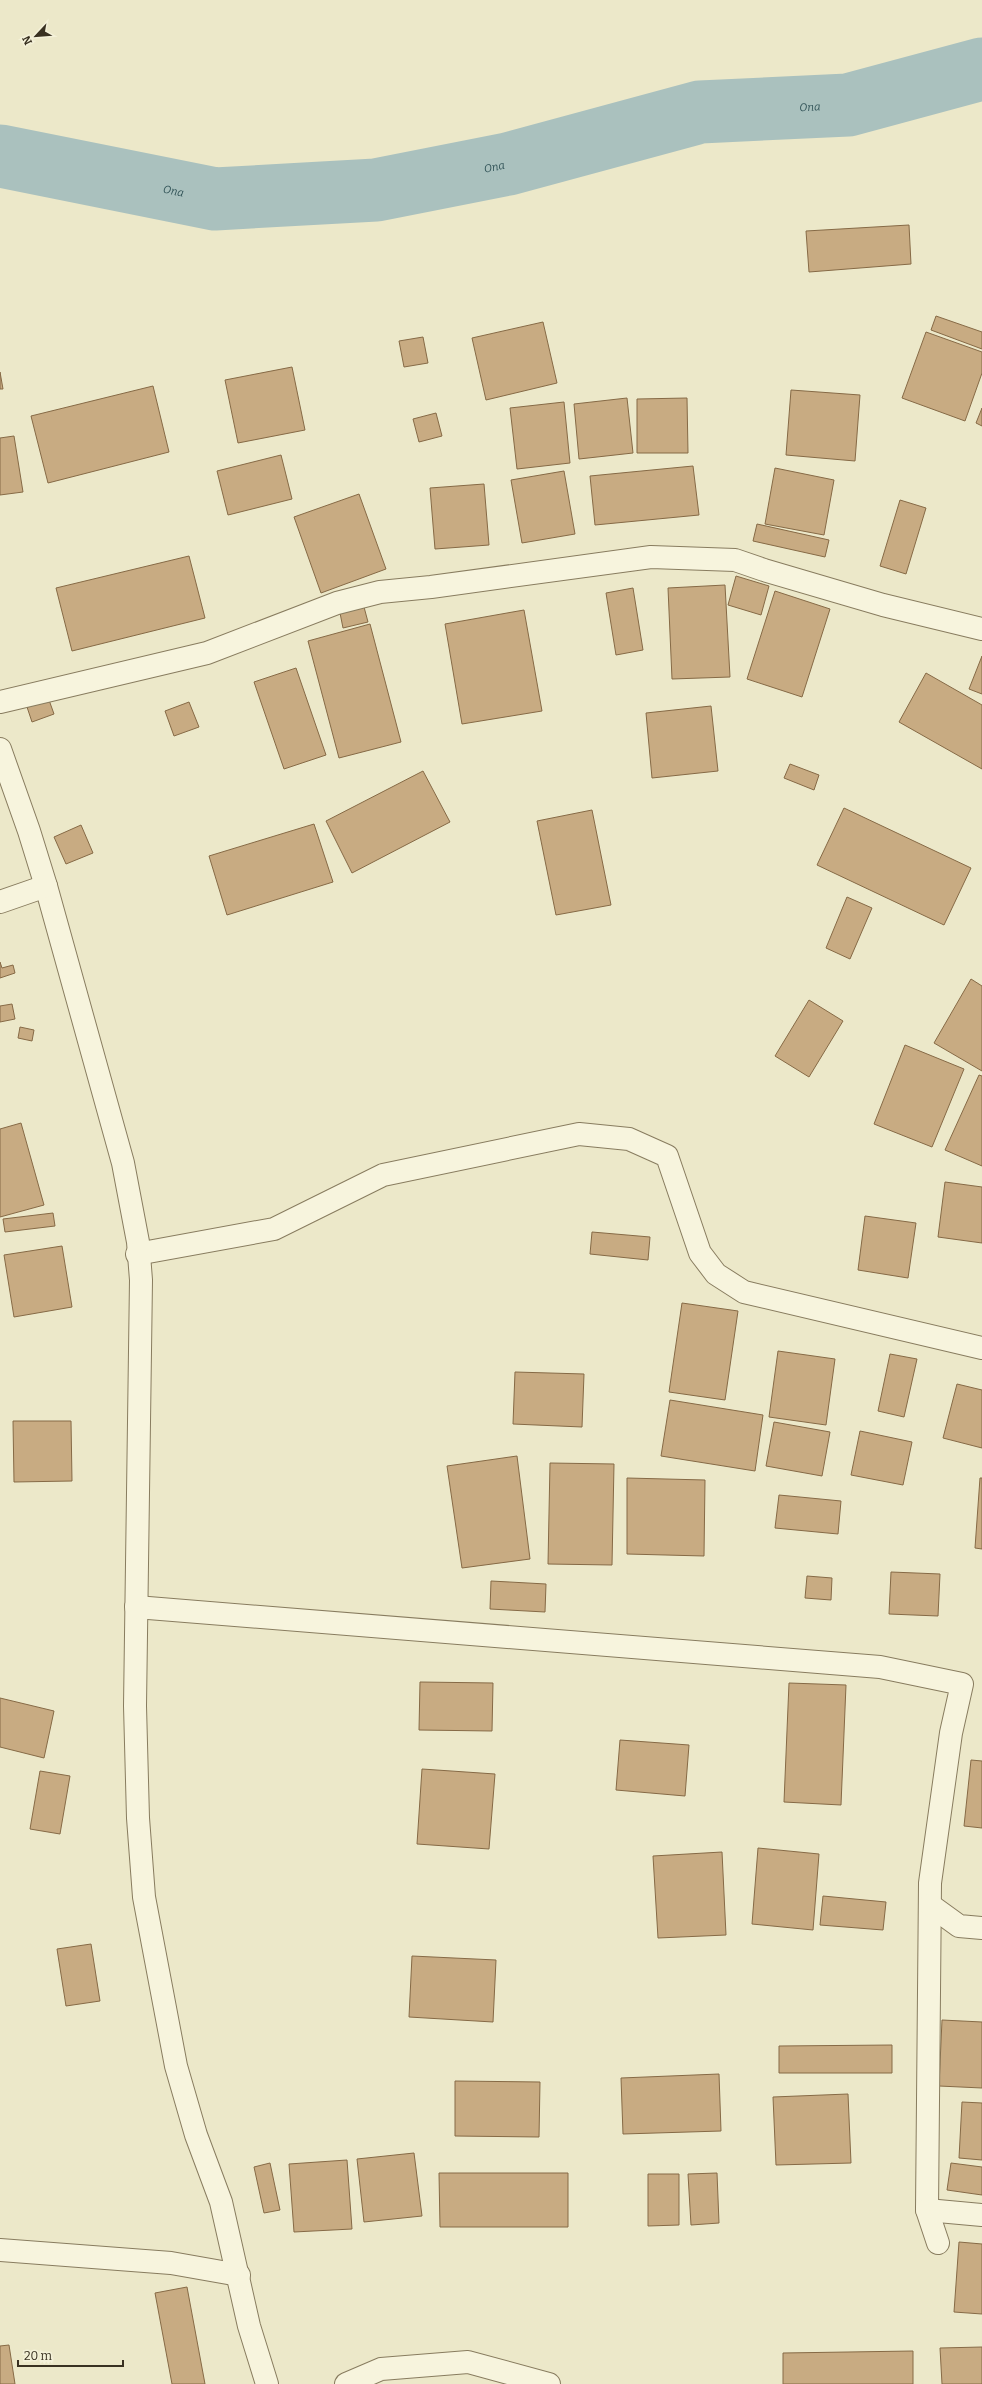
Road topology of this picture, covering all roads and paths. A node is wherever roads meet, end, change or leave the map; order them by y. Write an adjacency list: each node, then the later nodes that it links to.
1 (982, 629): 2 (street)
2 (0, 702)
3 (0, 749): 4 (street)
4 (46, 886): 5 (street); 6 (street)
5 (0, 902)
6 (137, 1254): 7 (street); 8 (street)
7 (982, 1348)
8 (136, 1607): 9 (street); 15 (street)
9 (930, 1905): 10 (street); 11 (street)
10 (982, 1928)
11 (927, 2210): 12 (street); 13 (street)
12 (982, 2215)
13 (938, 2243)
14 (0, 2250): 15 (street)
15 (239, 2275): 16 (street)
16 (267, 2384)
17 (346, 2384): 18 (street)
18 (549, 2384)

